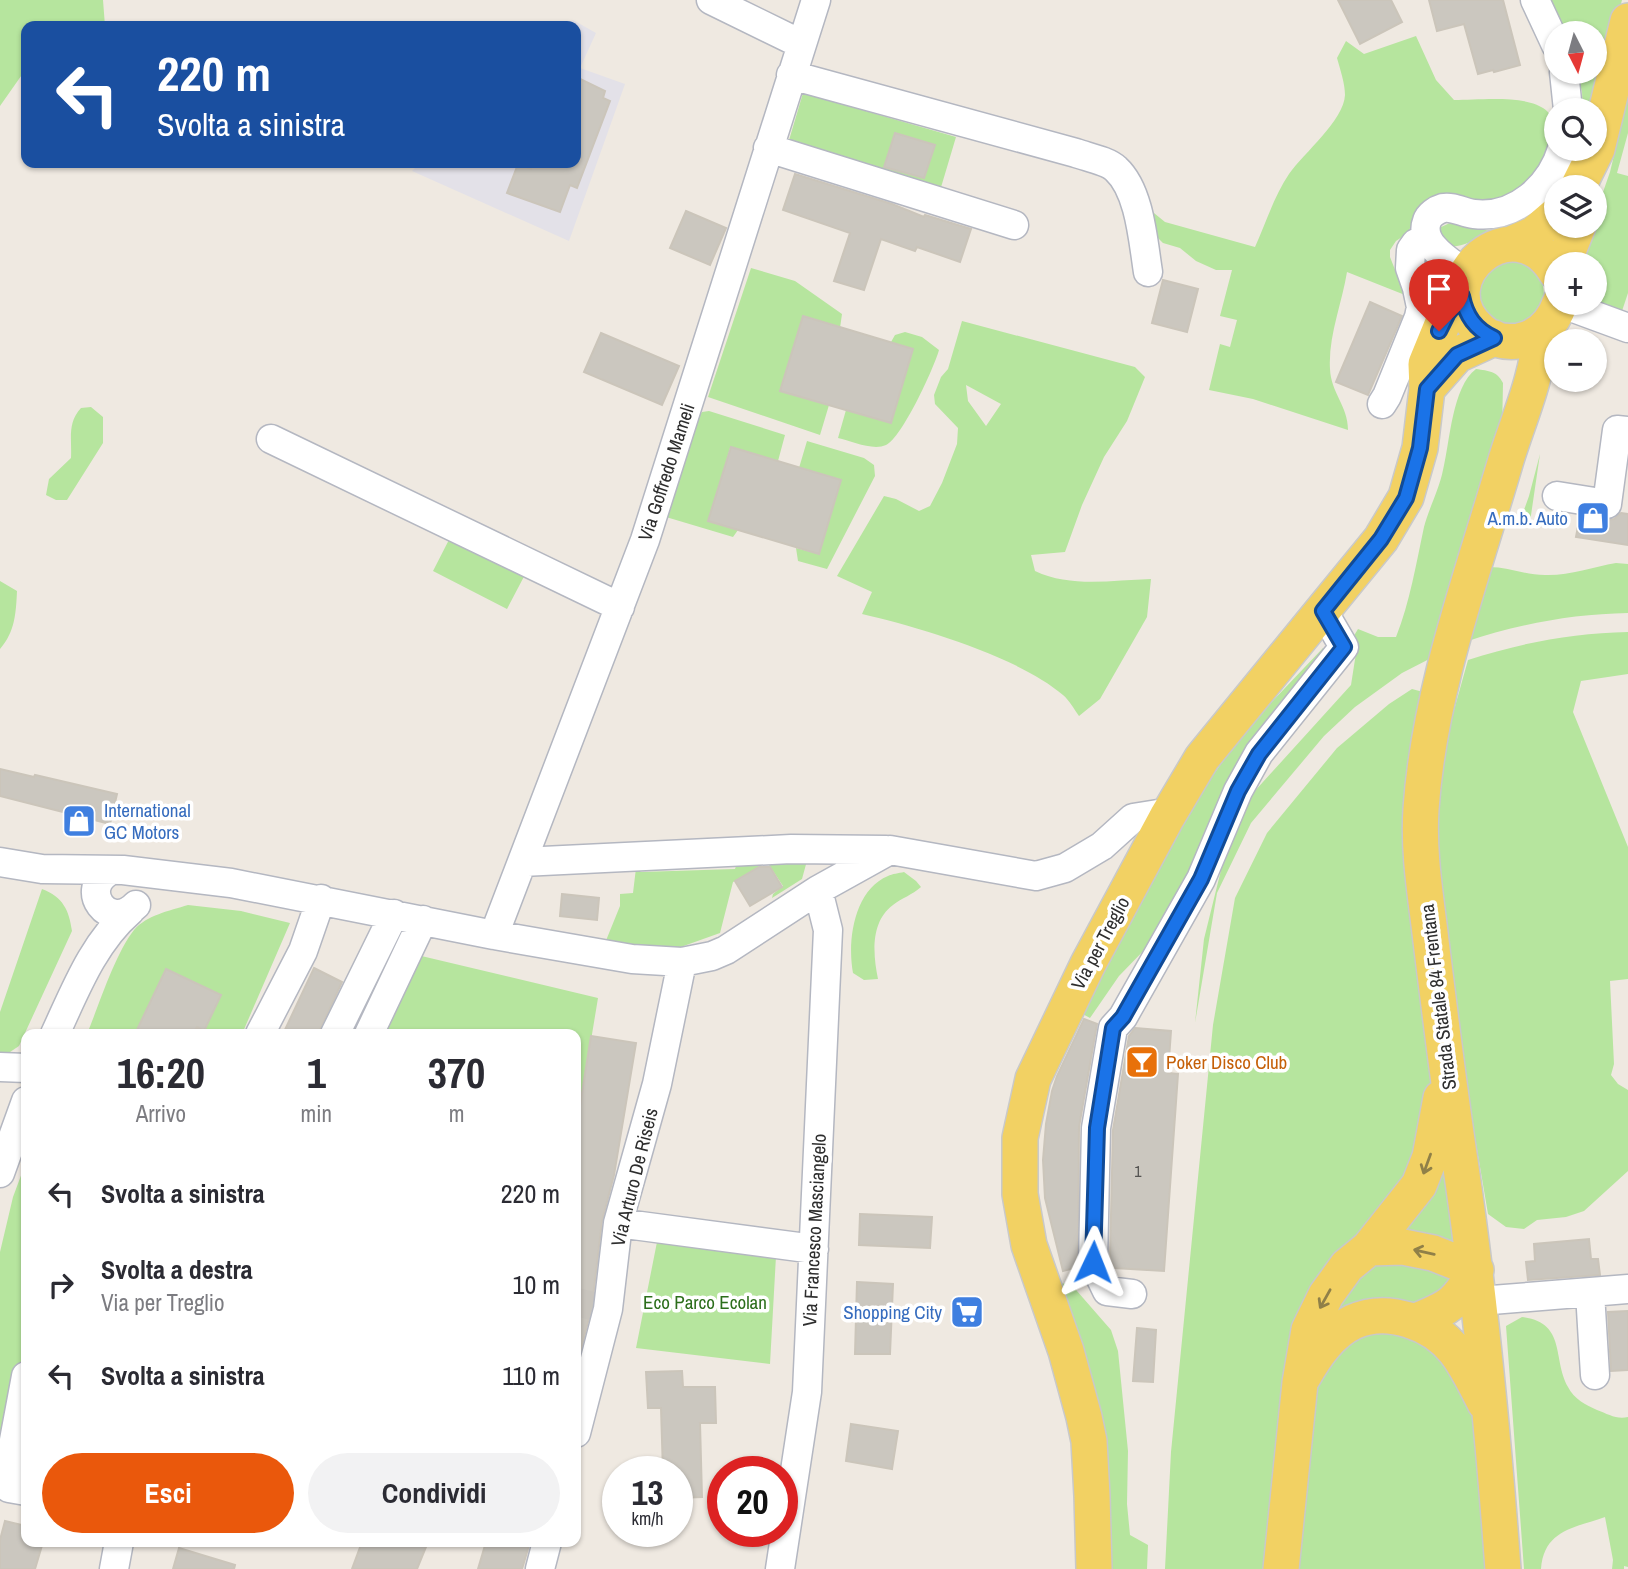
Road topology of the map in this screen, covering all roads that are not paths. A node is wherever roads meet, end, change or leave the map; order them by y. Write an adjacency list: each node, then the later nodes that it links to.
1 (711, 0): 6 (street)
2 (816, 0): 6 (street, Via Goffredo Mameli)
3 (1535, 0): 4 (street)
4 (1545, 21)
5 (1628, 21): 8 (main road)
6 (801, 44): 7 (street, Via Goffredo Mameli)
7 (791, 75): 9 (street, Via Goffredo Mameli); 16 (street)
8 (1607, 108)
9 (768, 148): 11 (street); 29 (street, Via Goffredo Mameli)
10 (1558, 161): 13 (street)
11 (1014, 225)
12 (1544, 225): 14 (main road)
13 (1428, 239): 17 (street); 24 (street)
14 (1511, 244): 15 (main road); 17 (main road, Via per Treglio)
15 (1544, 257)
16 (1148, 272)
17 (1464, 285): 22 (main road); 23 (main road, Via per Treglio)
18 (1555, 315): 21 (main road)
19 (1595, 315): 20 (street)
20 (1628, 328)
21 (1540, 332): 22 (main road); 26 (main road, Strada Statale 84 Frentana)
22 (1500, 340): 23 (main road); 26 (main road, Strada Statale 84 Frentana)
23 (1427, 389): 30 (main road, Via per Treglio)
24 (1382, 404)
25 (1628, 431): 28 (street)
26 (1514, 433): 53 (main road, Strada Statale 84 Frentana)
27 (271, 439): 29 (street)
28 (1557, 496)
29 (620, 607): 34 (street, Via Goffredo Mameli)
30 (1323, 611): 31 (main road, Via per Treglio); 62 (street)
31 (1167, 817): 32 (street); 75 (main road, Via per Treglio)
32 (890, 850): 34 (street); 38 (street)
33 (0, 862): 35 (street)
34 (522, 862): 44 (street, Via Goffredo Mameli)
35 (42, 869): 36 (street); 39 (street)
36 (119, 872): 37 (street); 39 (street); 41 (street)
37 (200, 880): 40 (street); 41 (street)
38 (818, 890): 45 (street); 58 (street, Via Francesco Masciangelo)
39 (97, 899): 41 (street); 46 (street)
40 (321, 900): 42 (street); 48 (street)
41 (133, 909): 46 (street)
42 (394, 914): 43 (street); 49 (street)
43 (424, 920): 44 (street); 50 (street)
44 (494, 935): 45 (street)
45 (682, 962): 56 (street, Via Arturo De Riseis)
46 (82, 974): 47 (street)
47 (57, 1029)
48 (263, 1029)
49 (337, 1029)
50 (371, 1029)
51 (0, 1067): 52 (street)
52 (21, 1068)
53 (1447, 1074): 57 (main road, one-way to 57); 59 (main road, Strada Statale 84 Frentana)
54 (21, 1115): 55 (street)
55 (0, 1172)
56 (618, 1223): 58 (street); 67 (street, Via Arturo De Riseis)
57 (1369, 1248): 59 (main road, one-way to 57); 65 (main road, one-way to 65)
58 (814, 1249): 74 (street, Via Francesco Masciangelo)
59 (1478, 1286): 61 (street); 63 (main road); 68 (main road, Strada Statale 84 Frentana)
60 (1628, 1289): 61 (street)
61 (1590, 1293): 64 (street)
62 (1132, 1294)
63 (1416, 1321): 65 (main road); 68 (main road)
64 (1595, 1375)
65 (1300, 1384): 76 (main road)
66 (21, 1403): 69 (street)
67 (581, 1407)
68 (1491, 1414): 77 (main road, Strada Statale 84 Frentana)
69 (21, 1490)
70 (118, 1547): 72 (street)
71 (546, 1547): 73 (street)
72 (114, 1569)
73 (540, 1569)
74 (780, 1569)
75 (1094, 1569)
76 (1281, 1569)
77 (1503, 1569)

